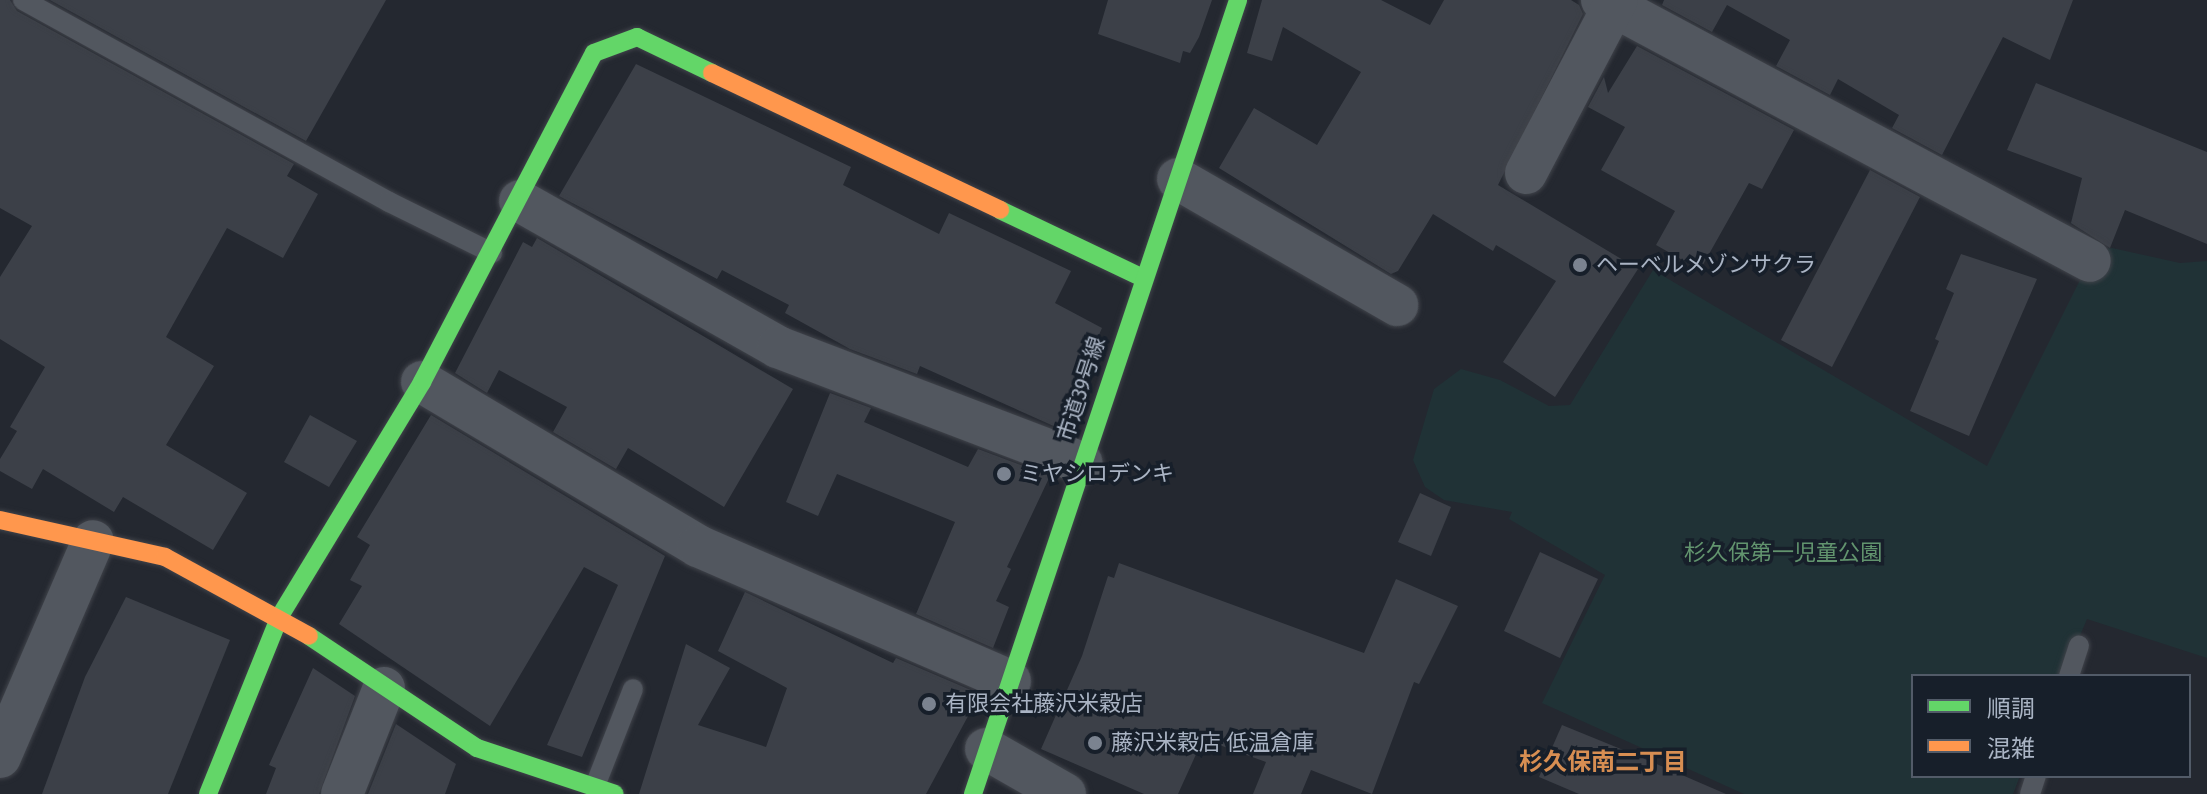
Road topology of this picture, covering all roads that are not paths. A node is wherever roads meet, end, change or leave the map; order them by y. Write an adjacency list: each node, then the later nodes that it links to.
1 (23, 0): 7 (lane)
2 (1238, 0): 5 (street, 市道39号線)
3 (1611, 2): 4 (street); 8 (street)
4 (1526, 173)
5 (1178, 179): 9 (street, 市道39号線); 10 (street)
6 (520, 201): 7 (street); 9 (street); 12 (street)
7 (492, 253): 11 (street)
8 (2090, 261)
9 (1143, 278): 12 (street, 市道39号線)
10 (1397, 305)
11 (422, 382): 15 (street); 18 (street)
12 (1082, 463): 18 (street, 市道39号線)
13 (0, 520): 14 (street)
14 (93, 541): 15 (street); 22 (street)
15 (280, 616): 19 (street); 24 (street)
16 (2079, 646): 17 (lane)
17 (2070, 674)
18 (1010, 681): 21 (street, 市道39号線)
19 (384, 688): 23 (street); 25 (street)
20 (633, 689): 23 (lane)
21 (986, 749): 26 (street, 市道39号線); 27 (street)
22 (0, 757)
23 (601, 791)
24 (208, 794)
25 (342, 794)
26 (973, 794)
27 (1065, 794)

